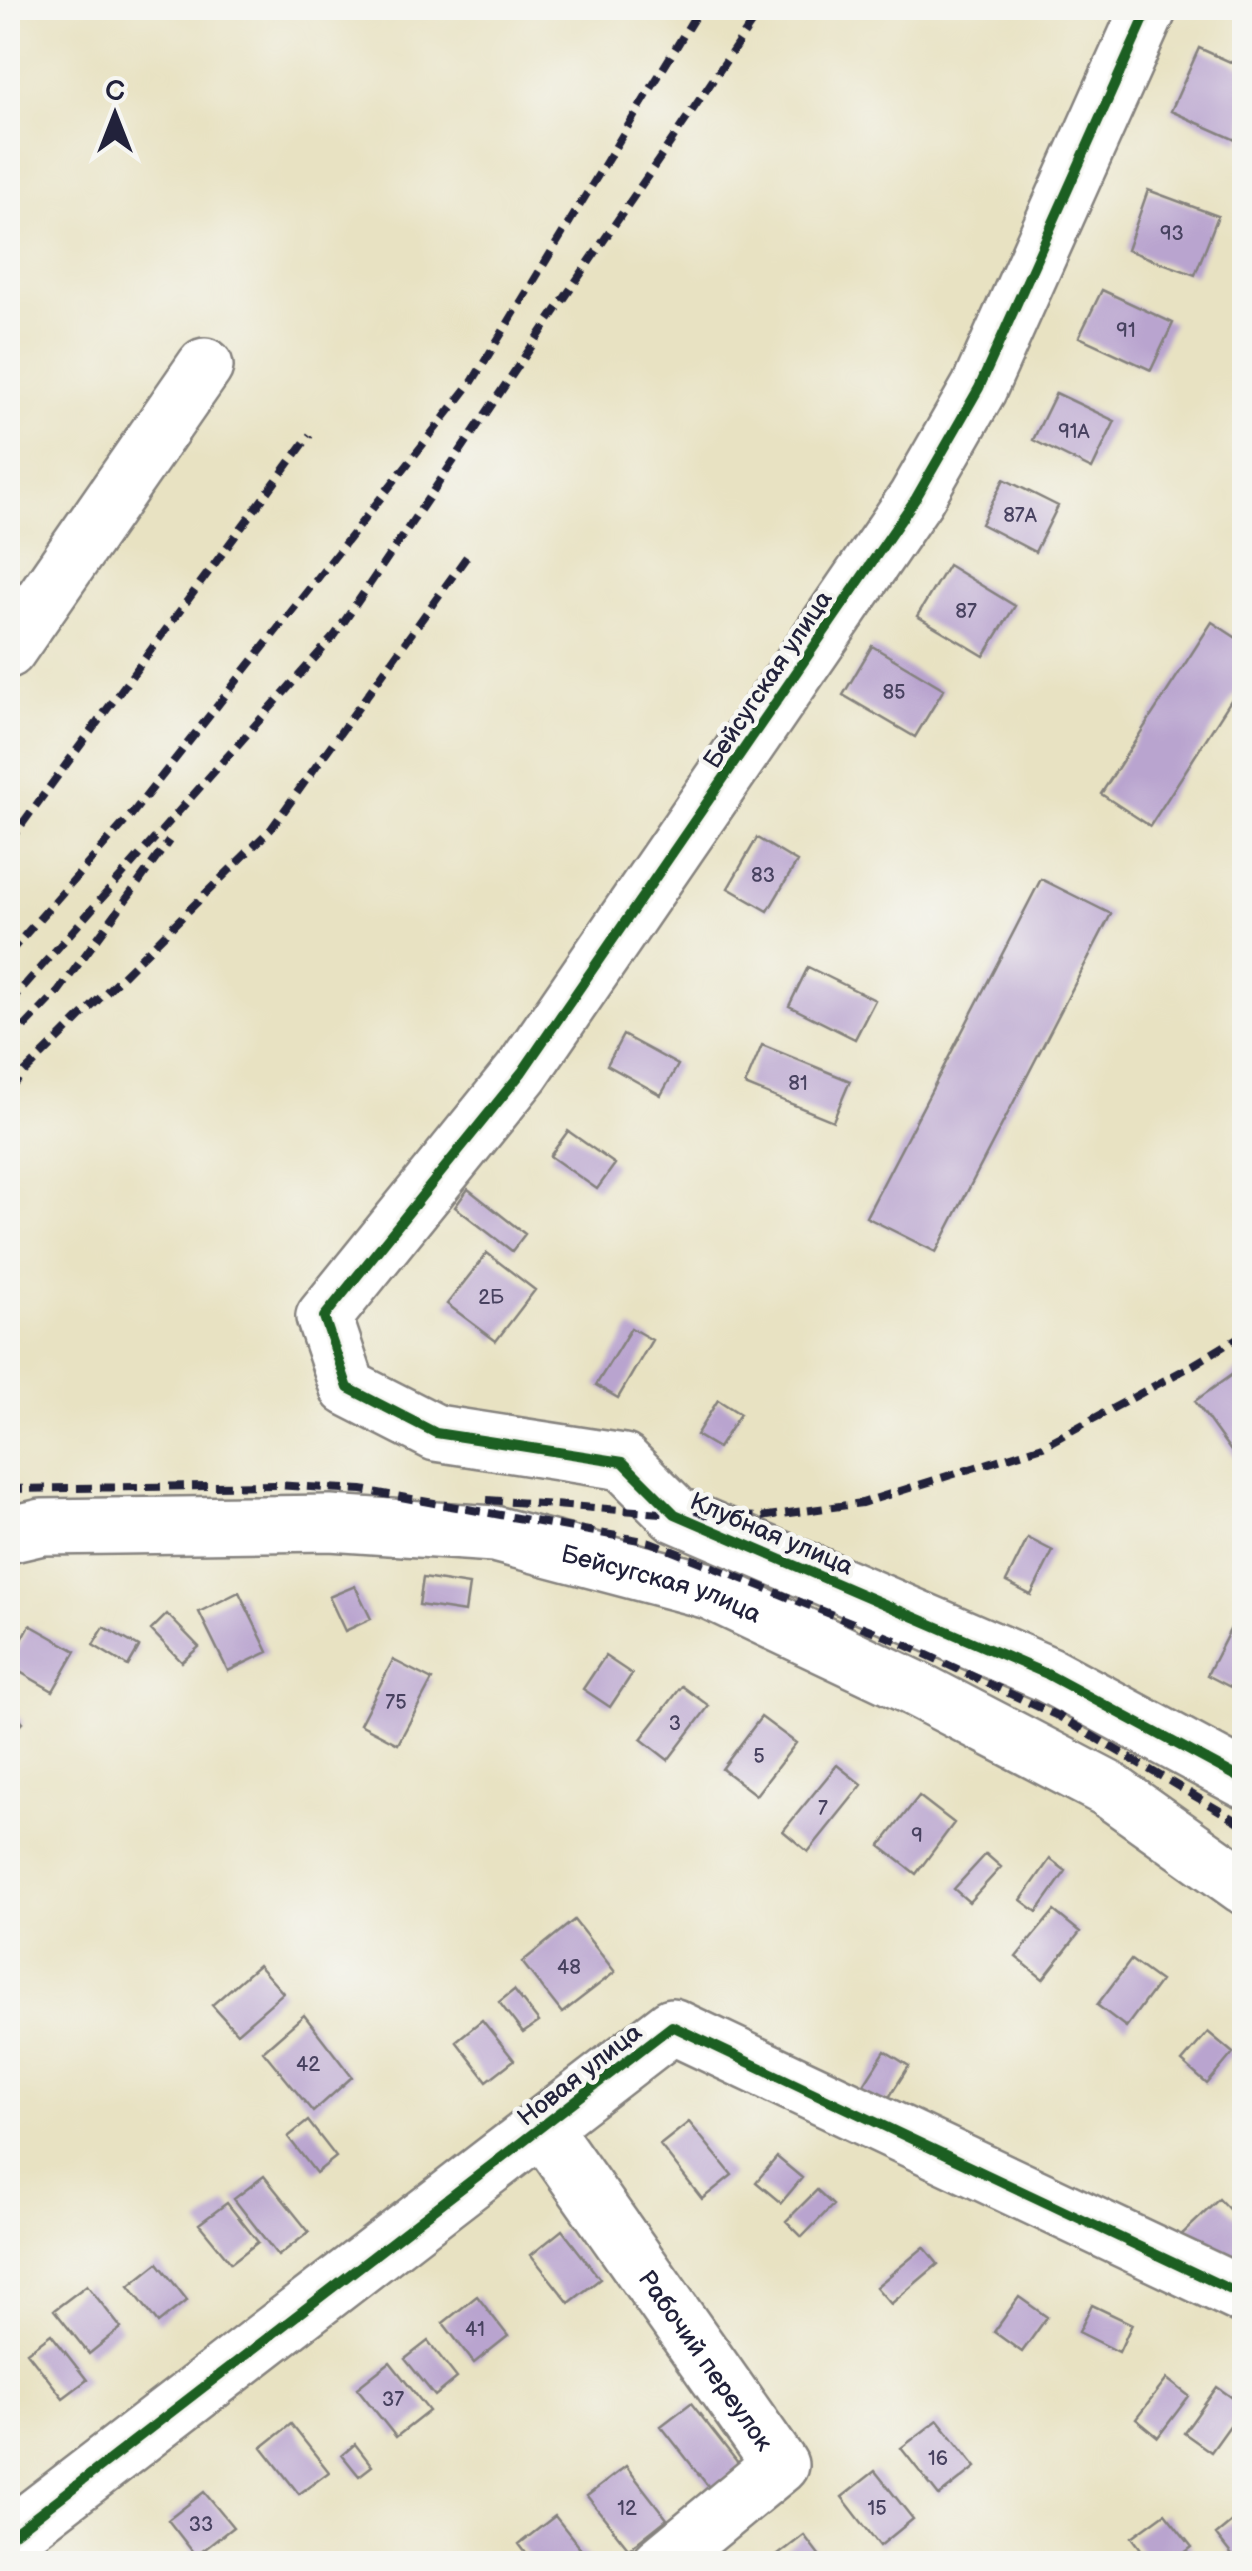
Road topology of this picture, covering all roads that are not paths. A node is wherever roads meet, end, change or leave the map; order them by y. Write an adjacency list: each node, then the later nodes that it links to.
1 (1149, 8): 4 (street, Бейсугская улица)
2 (205, 366): 3 (street)
3 (8, 650)
4 (324, 1317): 6 (street, Клубная улица)
5 (8, 1535): 7 (street, Бейсугская улица)
6 (1244, 1780)
7 (1244, 1886)
8 (542, 2127): 9 (street, Новая улица); 10 (street, Новая улица); 11 (street, Рабочий переулок)
9 (1244, 2296)
10 (8, 2538)
11 (660, 2564)

